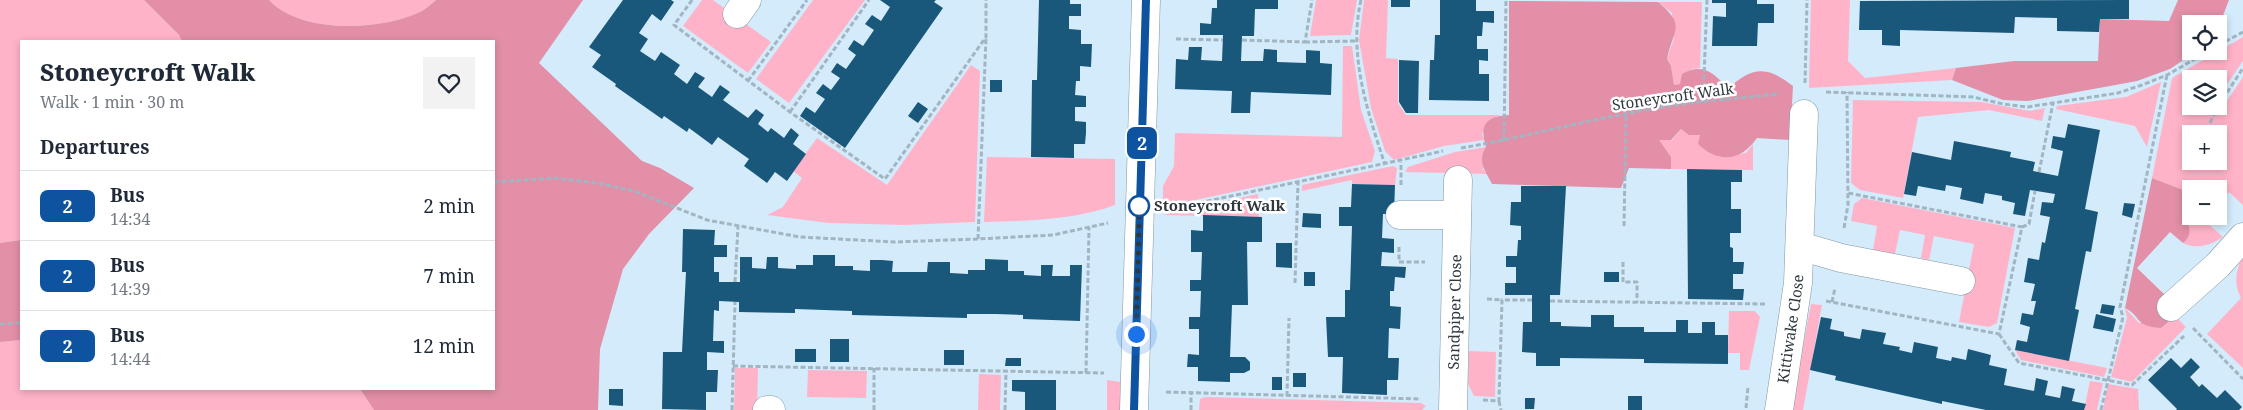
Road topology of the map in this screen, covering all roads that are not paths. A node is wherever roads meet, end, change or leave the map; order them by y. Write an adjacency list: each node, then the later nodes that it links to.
1 (1146, 0): 13 (street)
2 (1805, 103): 7 (street, Kittiwake Close)
3 (1458, 180): 5 (street, Sandpiper Close)
4 (1400, 215): 5 (street)
5 (1457, 216): 10 (street, Sandpiper Close)
6 (2243, 237): 9 (street)
7 (1800, 246): 8 (street); 14 (street, Kittiwake Close)
8 (1961, 281)
9 (2171, 307)
10 (1453, 405)
11 (767, 410): 12 (street)
12 (771, 410)
13 (1134, 410)
14 (1779, 410)

